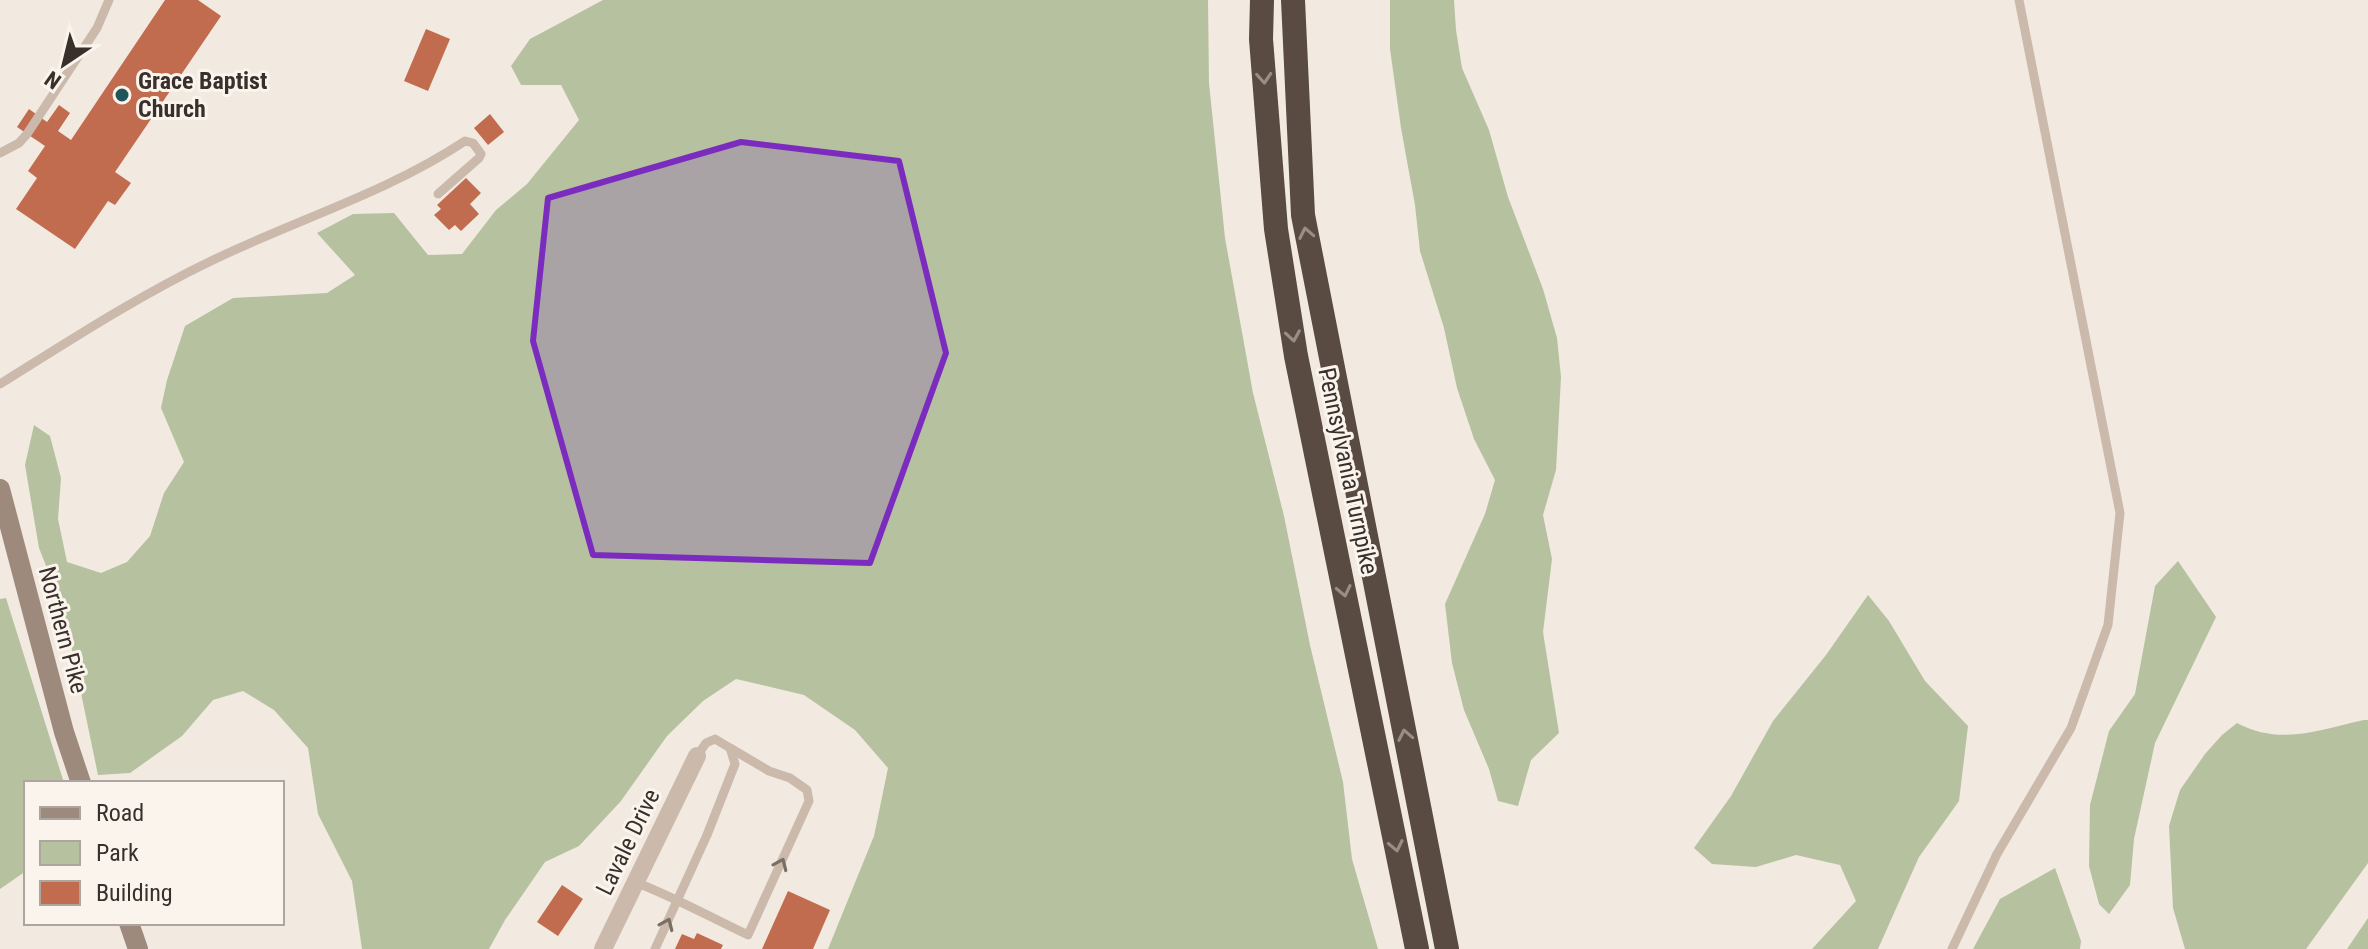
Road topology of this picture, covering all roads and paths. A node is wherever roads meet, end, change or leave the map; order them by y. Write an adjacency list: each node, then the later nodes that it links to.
1 (109, 0): 5 (lane)
2 (1262, 0): 18 (highway, Pennsylvania Turnpike, one-way to 18)
3 (1293, 0): 19 (highway, Pennsylvania Turnpike, one-way to 3)
4 (2019, 0): 20 (lane)
5 (0, 153)
6 (438, 194): 7 (lane)
7 (0, 384)
8 (0, 489): 11 (main road, Northern Pike)
9 (730, 748): 10 (lane); 13 (lane); 13 (lane, one-way to 9)
10 (697, 756): 12 (street, Lavale Drive)
11 (80, 781)
12 (635, 882): 13 (lane); 16 (street, Lavale Drive)
13 (677, 898): 17 (lane, one-way to 13)
14 (130, 925): 15 (main road)
15 (138, 949)
16 (603, 949)
17 (655, 949)
18 (1417, 949)
19 (1447, 949)
20 (1952, 949)

